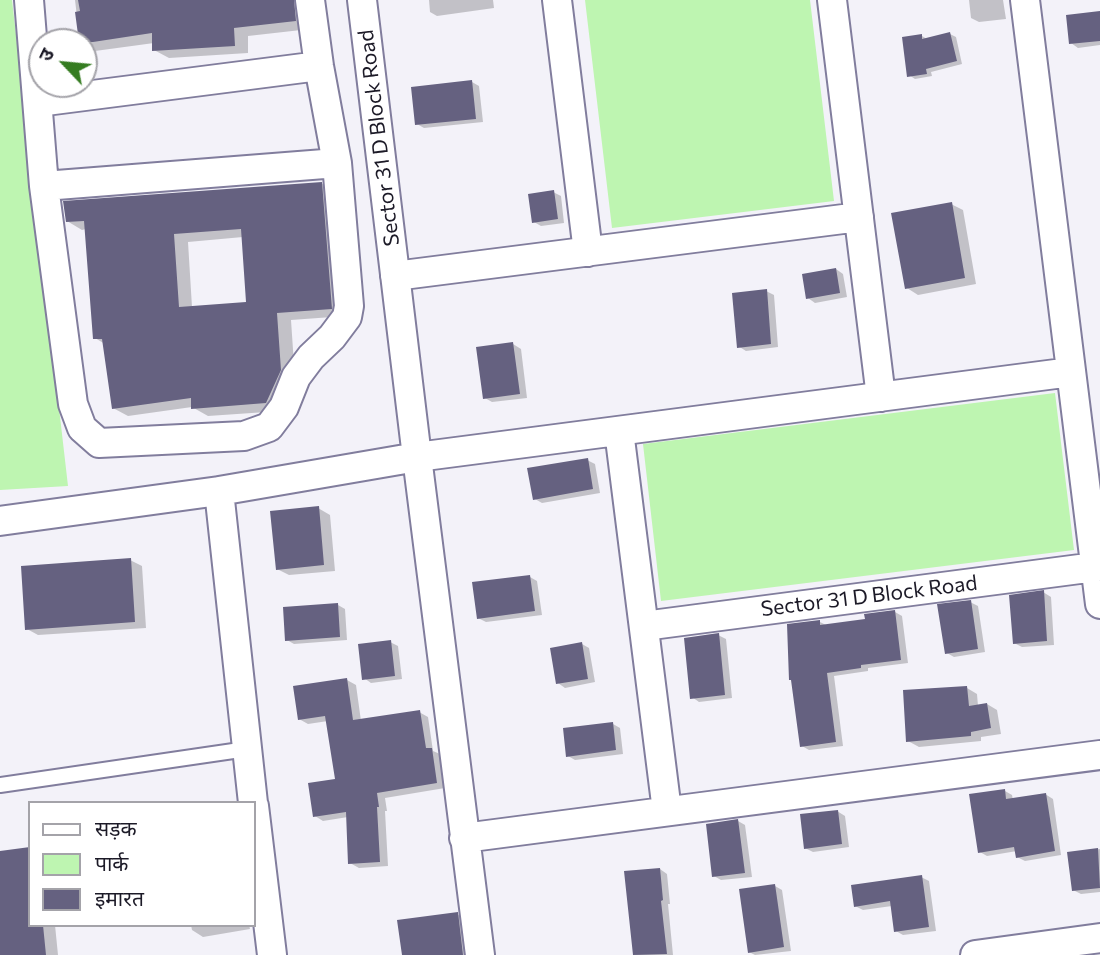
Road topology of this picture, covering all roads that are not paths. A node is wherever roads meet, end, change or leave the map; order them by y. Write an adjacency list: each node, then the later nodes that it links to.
1 (29, 0): 8 (street)
2 (310, 0): 7 (street)
3 (362, 0): 13 (street, Sector 31 D Block Road)
4 (556, 0): 12 (street)
5 (831, 0): 11 (street)
6 (1025, 0): 14 (street)
7 (318, 66): 8 (street); 9 (street)
8 (38, 102): 10 (street)
9 (337, 163): 10 (street); 10 (street)
10 (44, 186)
11 (859, 217): 12 (street, Sector 31 D Block Road); 15 (street)
12 (588, 252): 13 (street, Sector 31 D Block Road)
13 (395, 276): 17 (street, Sector 31 D Block Road)
14 (1071, 372): 15 (street); 20 (street)
15 (881, 397): 16 (street)
16 (619, 431): 17 (street); 22 (street)
17 (417, 457): 18 (street); 29 (street, Sector 31 D Block Road)
18 (219, 491): 19 (street); 23 (street)
19 (0, 522)
20 (1095, 567): 21 (street); 22 (street, Sector 31 D Block Road)
21 (1100, 604)
22 (644, 626): 27 (street)
23 (247, 749): 25 (lane); 26 (street)
24 (1100, 755): 27 (street)
25 (0, 785)
26 (254, 801)
27 (667, 811): 29 (street)
28 (256, 821): 31 (street)
29 (464, 838): 32 (street, Sector 31 D Block Road)
30 (1100, 938): 33 (street)
31 (272, 955)
32 (480, 955)
33 (975, 955)

